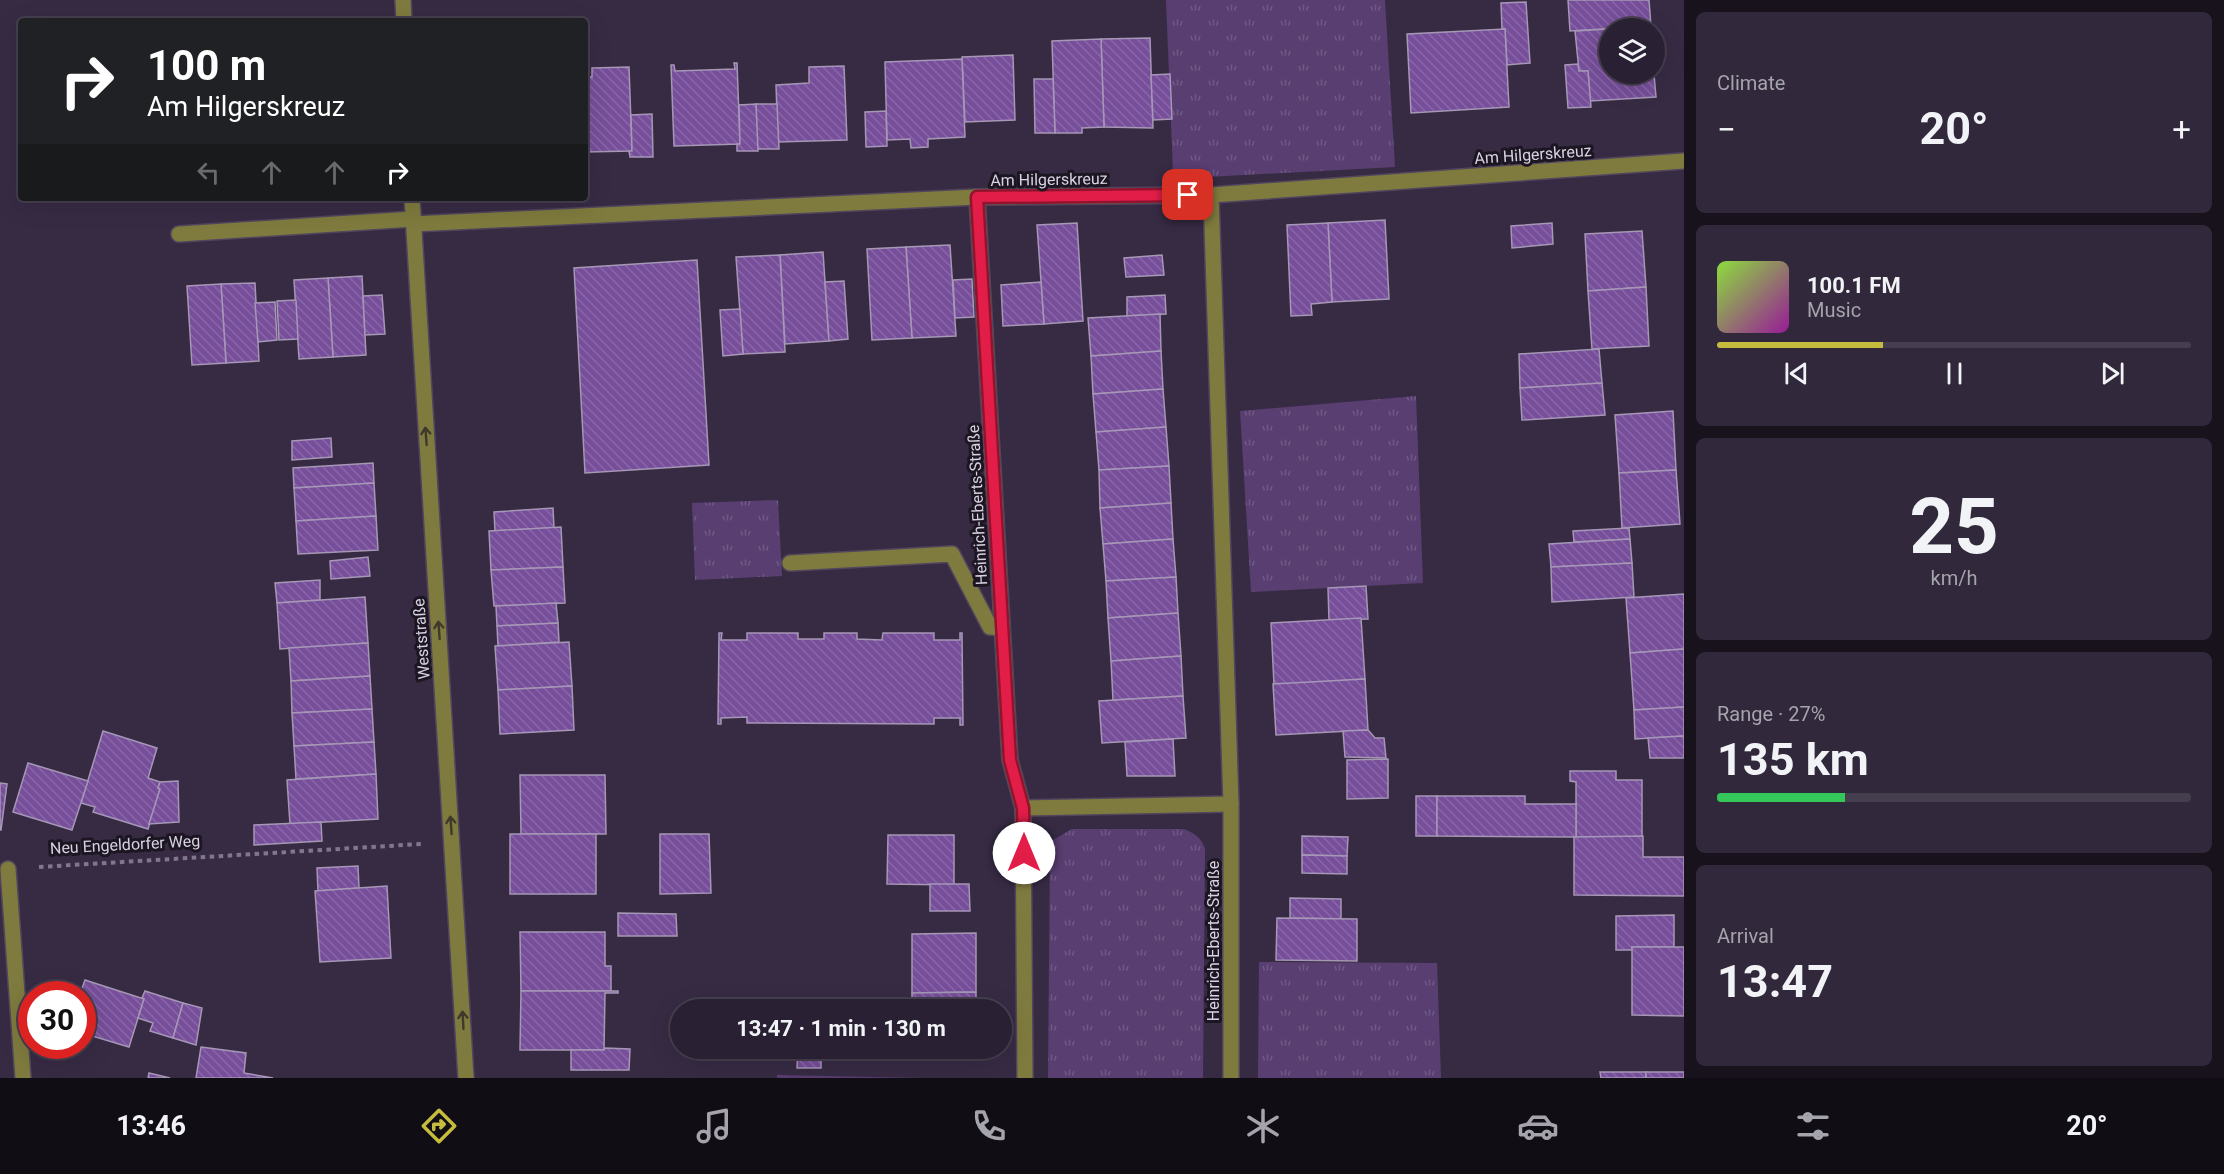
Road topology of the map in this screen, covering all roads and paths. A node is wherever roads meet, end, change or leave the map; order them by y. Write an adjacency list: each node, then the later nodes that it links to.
1 (403, 0): 2 (street)
2 (404, 18)
3 (1684, 161): 4 (street, Am Hilgerskreuz)
4 (1211, 195): 5 (street, Am Hilgerskreuz); 11 (street, Heinrich-Eberts-Straße)
5 (977, 197): 7 (street, Am Hilgerskreuz); 10 (street, Heinrich-Eberts-Straße)
6 (412, 201): 7 (street, Weststraße)
7 (413, 222): 8 (street, Am Hilgerskreuz); 13 (street, Weststraße, one-way to 7)
8 (179, 234)
9 (790, 563): 10 (street)
10 (1002, 628): 12 (street, Heinrich-Eberts-Straße)
11 (1231, 804): 12 (street); 18 (street, Heinrich-Eberts-Straße)
12 (1023, 808): 17 (street, Heinrich-Eberts-Straße)
13 (452, 842): 14 (path, Neu Engeldorfer Weg); 16 (street, Weststraße, one-way to 13)
14 (8, 869): 15 (street)
15 (22, 1078)
16 (466, 1078)
17 (1025, 1078)
18 (1231, 1078)

